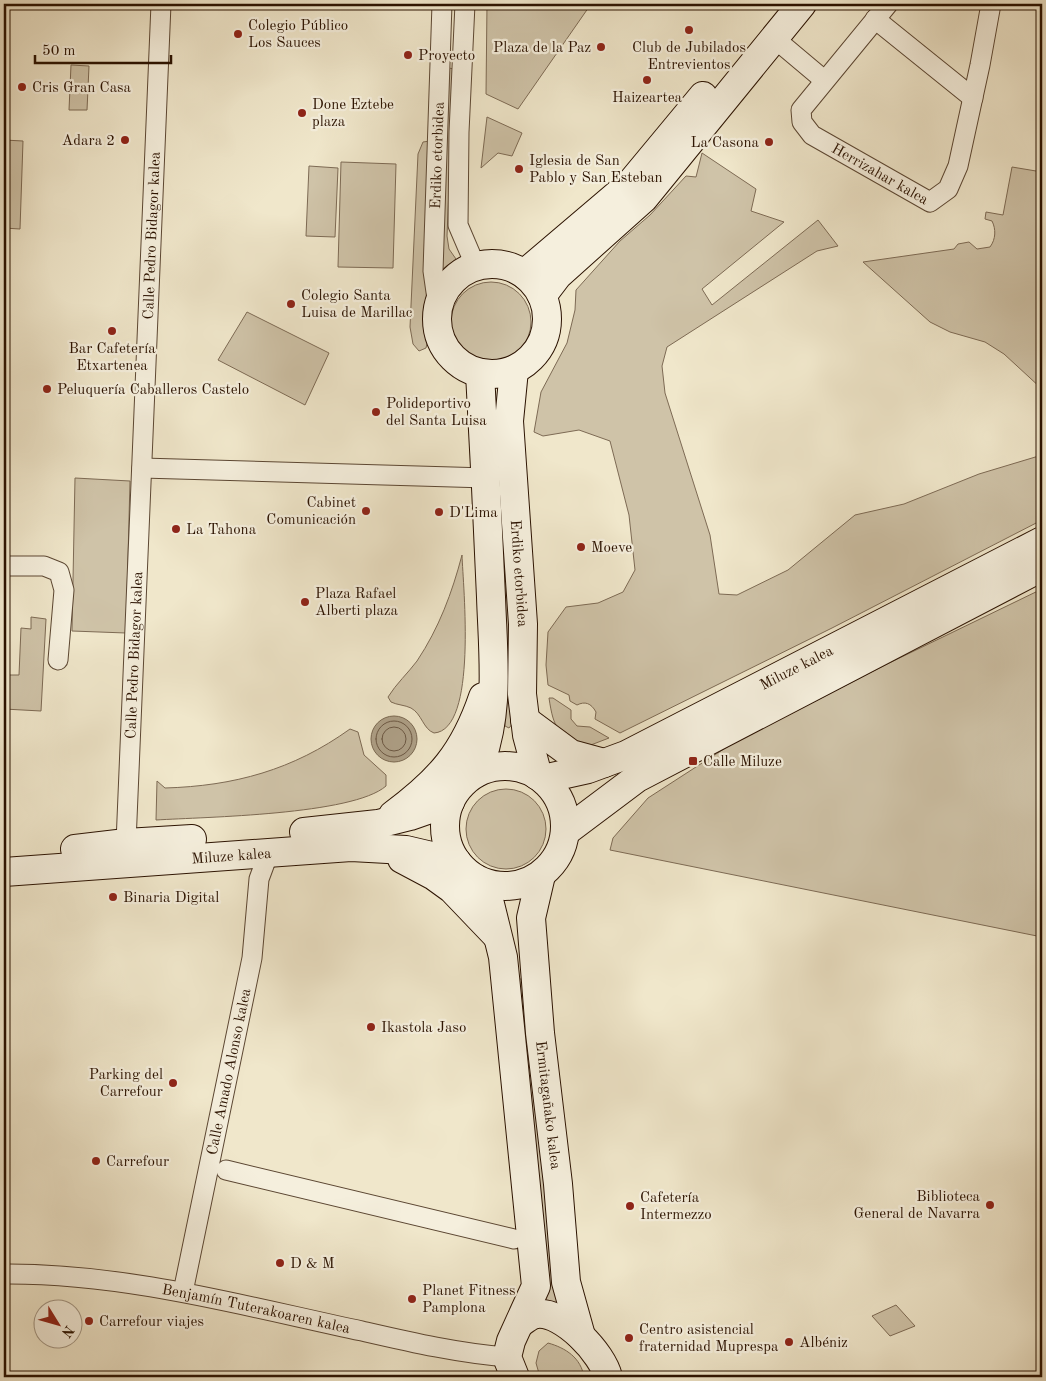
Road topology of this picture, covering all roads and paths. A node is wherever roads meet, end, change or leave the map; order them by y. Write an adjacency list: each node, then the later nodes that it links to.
1 (161, 4): 18 (street, Calle Pedro Bidagor kalea)
2 (442, 4): 15 (street, Erdiko etorbidea)
3 (465, 4): 12 (street, Erdiko etorbidea)
4 (778, 4): 13 (main road)
5 (802, 4): 9 (main road)
6 (888, 4): 8 (street, Herrizahar kalea)
7 (991, 4): 11 (street, Herrizahar kalea)
8 (875, 20): 10 (street, Herrizahar kalea); 11 (street)
9 (774, 38): 10 (street); 14 (main road)
10 (824, 80): 11 (street, Herrizahar kalea)
11 (973, 98)
12 (476, 267): 13 (main road); 15 (main road)
13 (524, 274): 14 (main road)
14 (542, 296): 16 (main road)
15 (438, 306): 17 (main road)
16 (514, 370): 17 (main road); 25 (main road, Erdiko etorbidea)
17 (480, 373): 19 (main road, Erdiko etorbidea)
18 (142, 468): 19 (street); 32 (street, Calle Pedro Bidagor kalea)
19 (487, 478): 24 (main road, Erdiko etorbidea)
20 (1042, 541): 26 (main road, Miluze kalea)
21 (4, 566): 23 (street)
22 (1042, 567): 30 (main road, Miluze kalea)
23 (58, 660)
24 (493, 667): 27 (main road, Erdiko etorbidea); 31 (main road)
25 (525, 720): 26 (main road); 28 (main road, Erdiko etorbidea)
26 (604, 764): 28 (main road, Miluze kalea)
27 (476, 773): 28 (main road); 29 (main road)
28 (540, 777): 30 (main road)
29 (450, 802): 31 (main road, Miluze kalea); 35 (main road)
30 (565, 832): 37 (main road)
31 (383, 836): 32 (main road, Miluze kalea); 33 (main road, Miluze kalea); 35 (main road, Miluze kalea); 38 (main road)
32 (126, 843): 34 (main road, Miluze kalea)
33 (269, 852): 36 (main road, Miluze kalea); 42 (street, Calle Amado Alonso kalea)
34 (4, 855)
35 (466, 870): 37 (main road); 38 (main road, Ermitagañako kalea)
36 (4, 872)
37 (541, 875): 44 (main road, Ermitagañako kalea)
38 (498, 936): 43 (main road, Ermitagañako kalea)
39 (226, 1170): 40 (street)
40 (514, 1239)
41 (4, 1274): 42 (street, Benjamín Tuterakoaren kalea)
42 (182, 1292): 45 (street, Benjamín Tuterakoaren kalea)
43 (520, 1323): 44 (main road); 45 (main road, Ermitagañako kalea)
44 (582, 1336): 46 (main road)
45 (511, 1367)
46 (612, 1375)

